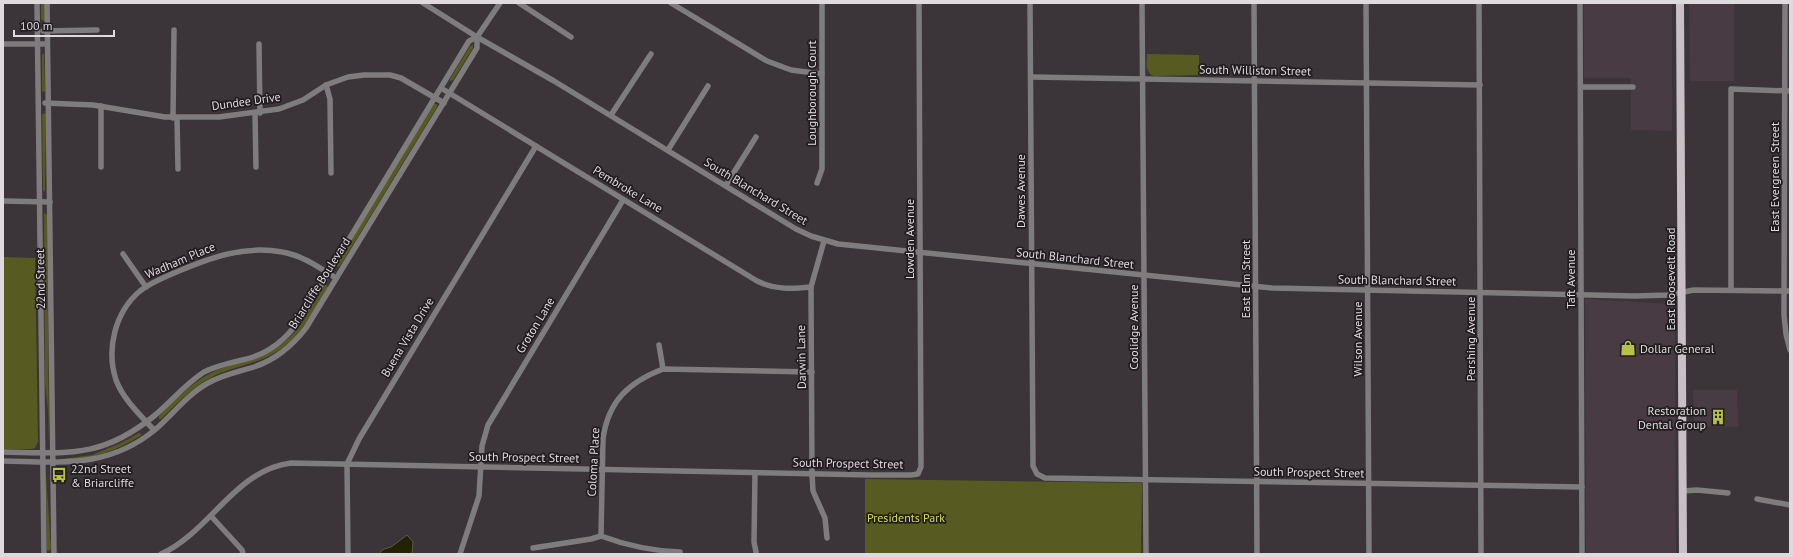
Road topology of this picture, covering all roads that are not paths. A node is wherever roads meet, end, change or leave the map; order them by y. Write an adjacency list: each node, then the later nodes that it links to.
1 (37, 3): 19 (street, 22nd Street)
2 (47, 3): 20 (street, 22nd Street)
3 (423, 3): 21 (street, South Blanchard Street)
4 (500, 3): 21 (street, Briarcliffe Boulevard)
5 (518, 3): 22 (street)
6 (670, 3): 28 (street)
7 (822, 3): 28 (street, Loughborough Court)
8 (919, 3): 65 (street, Lowden Avenue)
9 (1030, 3): 29 (street, Dawes Avenue)
10 (1142, 3): 30 (street, Coolidge Avenue)
11 (1254, 3): 31 (street, East Elm Street)
12 (1366, 3): 32 (street, Wilson Avenue)
13 (1479, 3): 34 (street, Pershing Avenue)
14 (1580, 3): 36 (street, Taft Avenue)
15 (1680, 3): 76 (main road, East Roosevelt Road)
16 (1785, 3): 39 (street, East Evergreen Street)
17 (97, 30): 20 (street)
18 (174, 30): 48 (street)
19 (38, 31): 20 (street); 24 (street, 22nd Street)
20 (47, 31): 25 (street, 22nd Street)
21 (477, 37): 38 (street, Briarcliffe Boulevard); 40 (street, Briarcliffe Boulevard); 47 (street, South Blanchard Street)
22 (571, 37)
23 (3, 44): 24 (street)
24 (38, 44): 25 (street); 42 (street, 22nd Street)
25 (47, 44): 43 (street, 22nd Street)
26 (258, 44): 46 (street)
27 (651, 54): 47 (street)
28 (822, 74): 56 (street, Loughborough Court)
29 (1031, 77): 30 (street, South Williston Street); 66 (street, Dawes Avenue)
30 (1143, 79): 31 (street, South Williston Street); 68 (street, Coolidge Avenue)
31 (1255, 81): 32 (street, South Williston Street); 72 (street, East Elm Street)
32 (1366, 83): 34 (street, South Williston Street); 74 (street, Wilson Avenue)
33 (326, 85): 41 (street, Dundee Drive); 46 (street, Dundee Drive); 55 (street)
34 (1480, 85): 77 (street, Pershing Avenue)
35 (708, 86): 51 (street)
36 (1581, 87): 37 (street); 78 (street, Taft Avenue)
37 (1633, 87)
38 (441, 88): 40 (street, Pembroke Lane); 41 (street, Briarcliffe Boulevard)
39 (1787, 91): 58 (street, East Evergreen Street); 73 (street)
40 (449, 93): 44 (street, Briarcliffe Boulevard); 50 (street, Pembroke Lane)
41 (435, 97): 44 (street, Dundee Drive); 67 (street, Briarcliffe Boulevard)
42 (39, 103): 43 (street, Dundee Drive); 61 (street, 22nd Street)
43 (48, 103): 45 (street, Dundee Drive); 62 (street, 22nd Street)
44 (444, 103): 69 (street, Briarcliffe Boulevard)
45 (101, 106): 48 (street, Dundee Drive); 52 (street)
46 (257, 113): 48 (street, Dundee Drive); 53 (street)
47 (611, 115): 51 (street, South Blanchard Street)
48 (175, 118): 54 (street)
49 (756, 137): 57 (street)
50 (536, 146): 59 (street, Pembroke Lane); 91 (street, Buena Vista Drive)
51 (668, 150): 57 (street, South Blanchard Street)
52 (101, 167)
53 (256, 167)
54 (178, 169)
55 (330, 173)
56 (817, 183)
57 (726, 185): 63 (street, South Blanchard Street)
58 (1787, 191): 75 (street, East Evergreen Street)
59 (623, 200): 71 (street, Pembroke Lane); 92 (street, Groton Lane)
60 (3, 201): 61 (street)
61 (40, 202): 62 (street); 86 (street, 22nd Street)
62 (50, 202): 87 (street, 22nd Street)
63 (824, 241): 65 (street, South Blanchard Street); 71 (street, Darwin Lane)
64 (123, 254): 70 (street)
65 (920, 254): 66 (street, South Blanchard Street); 96 (street, Lowden Avenue)
66 (1032, 265): 68 (street, South Blanchard Street); 97 (street, Dawes Avenue)
67 (328, 273): 69 (street, Wadham Place); 70 (street, Wadham Place); 83 (street, Briarcliffe Boulevard)
68 (1144, 276): 72 (street, South Blanchard Street); 98 (street, Coolidge Avenue)
69 (336, 278): 84 (street, Briarcliffe Boulevard)
70 (146, 287): 83 (street, Wadham Place)
71 (811, 287): 82 (street, Darwin Lane)
72 (1256, 287): 74 (street, South Blanchard Street); 99 (street, East Elm Street)
73 (1731, 290): 75 (street, South Blanchard Street); 76 (street, South Blanchard Street)
74 (1368, 291): 77 (street, South Blanchard Street); 100 (street, Wilson Avenue)
75 (1787, 291): 80 (street, East Evergreen Street)
76 (1682, 292): 78 (street, South Blanchard Street); 103 (main road, East Roosevelt Road)
77 (1480, 293): 78 (street, South Blanchard Street); 101 (street, Pershing Avenue)
78 (1580, 295): 102 (street, Taft Avenue)
79 (659, 345): 81 (street)
80 (1790, 350)
81 (663, 369): 82 (street, Coloma Place); 93 (street, Coloma Place)
82 (812, 372): 95 (street, Darwin Lane)
83 (147, 422): 84 (street, Wadham Place); 87 (street, Briarcliffe Boulevard)
84 (154, 430): 90 (street, Briarcliffe Boulevard)
85 (3, 452): 86 (street, Briarcliffe Boulevard)
86 (42, 452): 87 (street, Briarcliffe Boulevard); 89 (street, 22nd Street)
87 (53, 453): 90 (street, 22nd Street)
88 (3, 461): 89 (street, Briarcliffe Boulevard)
89 (42, 462): 90 (street, Briarcliffe Boulevard); 113 (street, 22nd Street)
90 (53, 463): 114 (street, 22nd Street)
91 (347, 464): 92 (street, South Prospect Street); 107 (street, South Prospect Street); 117 (street, Buena Vista Drive)
92 (481, 467): 93 (street, South Prospect Street); 118 (street, Groton Lane)
93 (603, 470): 94 (street, South Prospect Street); 108 (street, Coloma Place)
94 (755, 473): 95 (street, South Prospect Street); 112 (street)
95 (812, 474): 96 (street, South Prospect Street); 109 (street, Darwin Lane)
96 (918, 474)
97 (1037, 474): 98 (street, South Prospect Street)
98 (1145, 480): 99 (street, South Prospect Street); 119 (street, Coolidge Avenue)
99 (1257, 482): 100 (street, South Prospect Street); 120 (street, East Elm Street)
100 (1369, 484): 101 (street, South Prospect Street); 121 (street, Wilson Avenue)
101 (1481, 486): 102 (street, South Prospect Street); 122 (street, Pershing Avenue)
102 (1582, 487): 123 (street, Taft Avenue)
103 (1683, 491): 104 (street); 124 (main road, East Roosevelt Road)
104 (1728, 493)
105 (1757, 499): 106 (street)
106 (1790, 504)
107 (211, 516): 115 (street, South Prospect Street); 116 (street)
108 (601, 536): 110 (street); 111 (street)
109 (827, 538)
110 (533, 548)
111 (680, 552)
112 (756, 552)
113 (44, 554)
114 (54, 554)
115 (161, 554)
116 (243, 554)
117 (348, 554)
118 (460, 554)
119 (1146, 554)
120 (1257, 554)
121 (1369, 554)
122 (1481, 554)
123 (1582, 554)
124 (1683, 554)

